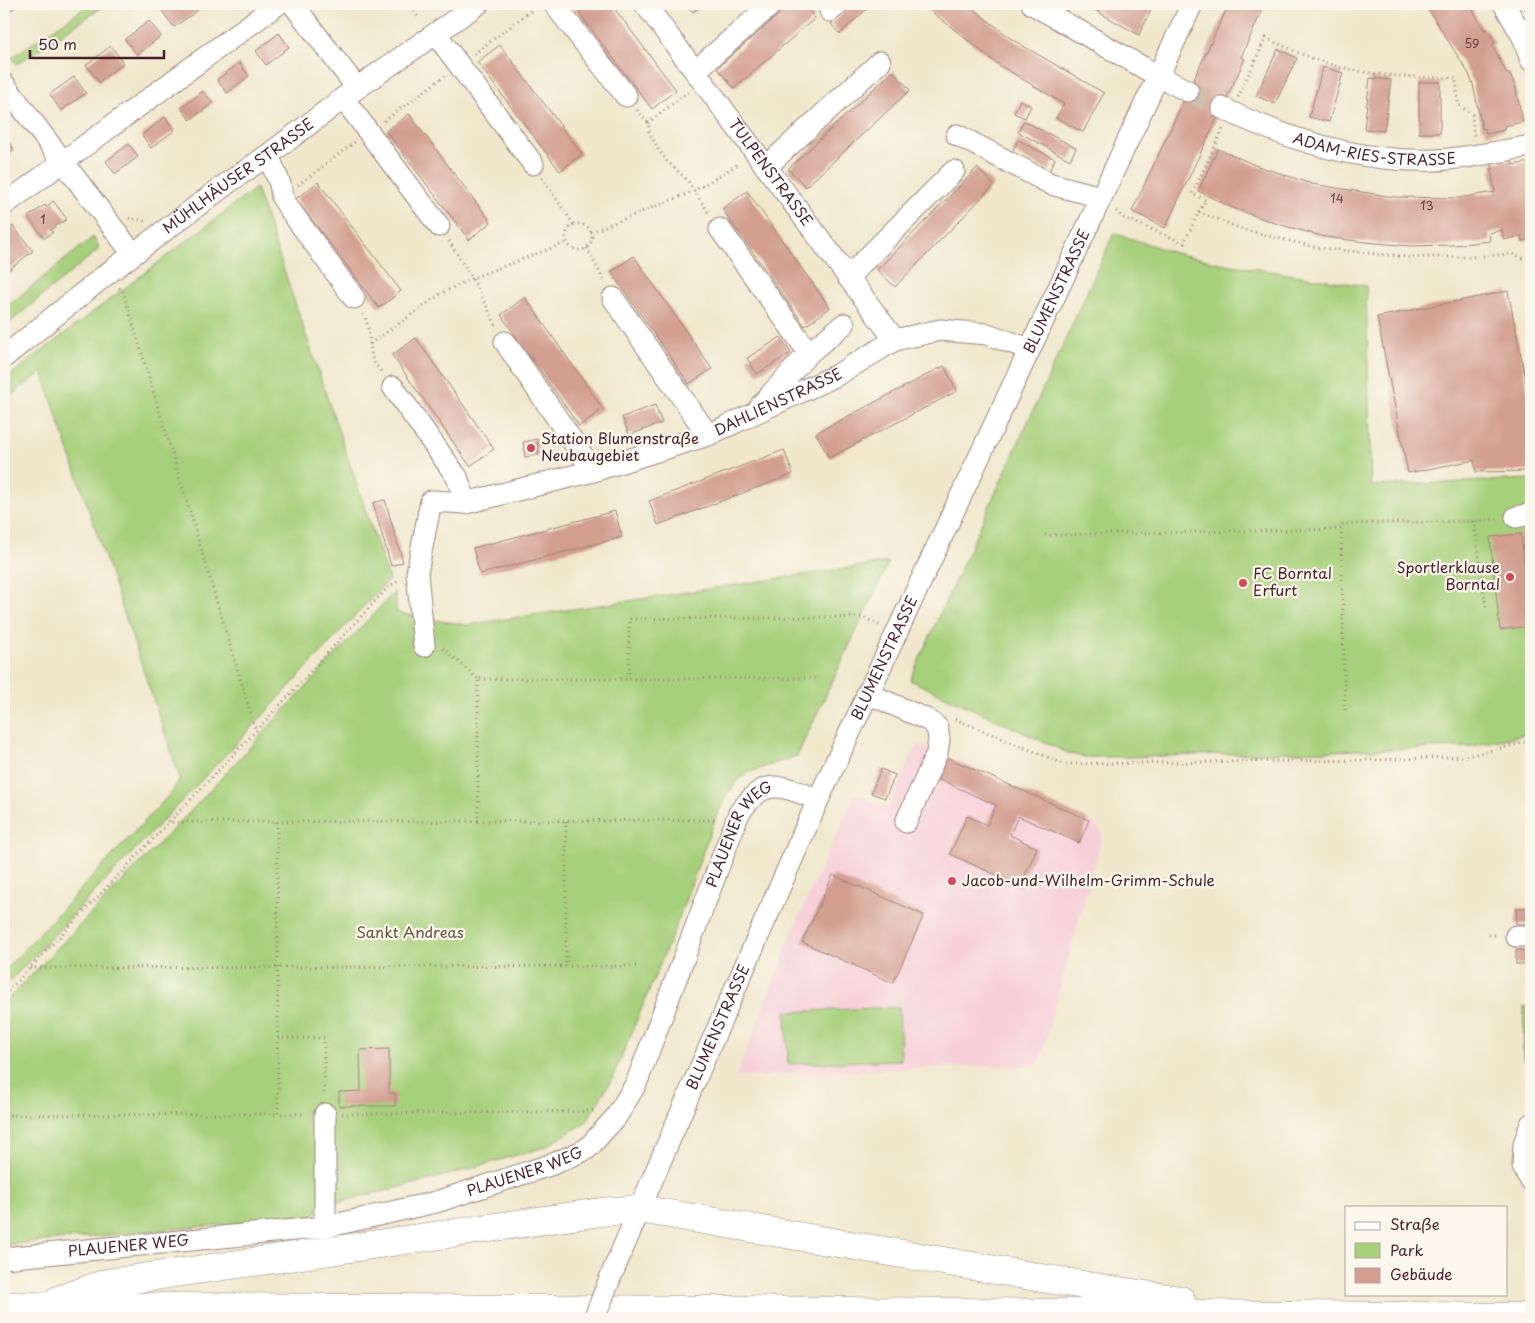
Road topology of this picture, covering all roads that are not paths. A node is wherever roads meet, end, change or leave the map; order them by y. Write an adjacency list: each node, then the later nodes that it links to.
1 (278, 4): 24 (street)
2 (293, 4): 17 (street)
3 (478, 4): 10 (street, MÜHLHÄUSER STRASSE)
4 (554, 4): 18 (street)
5 (645, 4): 13 (street, TULPENSTRASSE)
6 (772, 4): 13 (street)
7 (1032, 4): 14 (street)
8 (1192, 4): 14 (street, BLUMENSTRASSE)
9 (1504, 4): 11 (street)
10 (436, 34): 17 (street, MÜHLHÄUSER STRASSE); 25 (street)
11 (1531, 60)
12 (880, 62): 23 (street)
13 (699, 76): 23 (street, TULPENSTRASSE)
14 (1158, 76): 16 (street); 27 (street, BLUMENSTRASSE)
15 (4, 84): 24 (street)
16 (1188, 91)
17 (350, 93): 22 (street, MÜHLHÄUSER STRASSE); 29 (street)
18 (626, 96)
19 (1222, 108): 21 (street, ADAM-RIES-STRASSE)
20 (957, 135): 27 (street)
21 (1531, 146)
22 (268, 155): 31 (street, MÜHLHÄUSER STRASSE); 33 (street)
23 (761, 160): 32 (street, TULPENSTRASSE)
24 (62, 161): 28 (street); 31 (street)
25 (533, 164)
26 (954, 171): 32 (street)
27 (1101, 197): 38 (street, BLUMENSTRASSE)
28 (4, 205)
29 (439, 226)
30 (720, 229): 39 (street)
31 (133, 254): 40 (street, MÜHLHÄUSER STRASSE)
32 (848, 277): 36 (street, TULPENSTRASSE)
33 (354, 298)
34 (613, 298): 43 (street)
35 (844, 324): 39 (street)
36 (895, 340): 38 (street, DAHLIENSTRASSE); 42 (street, DAHLIENSTRASSE)
37 (505, 342): 44 (street)
38 (1029, 349): 47 (street, BLUMENSTRASSE)
39 (809, 353): 42 (street)
40 (4, 357)
41 (393, 387): 45 (street)
42 (752, 414): 43 (street, DAHLIENSTRASSE)
43 (708, 435): 44 (street, DAHLIENSTRASSE)
44 (593, 472): 45 (street, DAHLIENSTRASSE)
45 (466, 503): 46 (street, DAHLIENSTRASSE)
46 (433, 647)
47 (867, 693): 48 (street, BLUMENSTRASSE); 49 (street)
48 (818, 800): 53 (street, BLUMENSTRASSE); 54 (street, PLAUENER WEG)
49 (906, 822)
50 (324, 1114): 54 (street)
51 (1531, 1124): 52 (street)
52 (1531, 1182)
53 (640, 1209): 57 (highway); 58 (street, BLUMENSTRASSE, bridge); 59 (highway)
54 (325, 1227): 55 (street, PLAUENER WEG)
55 (4, 1258)
56 (4, 1306): 57 (highway)
57 (40, 1307): 58 (highway)
58 (598, 1314): 59 (highway)
59 (1249, 1314): 60 (highway)
60 (1531, 1318)

